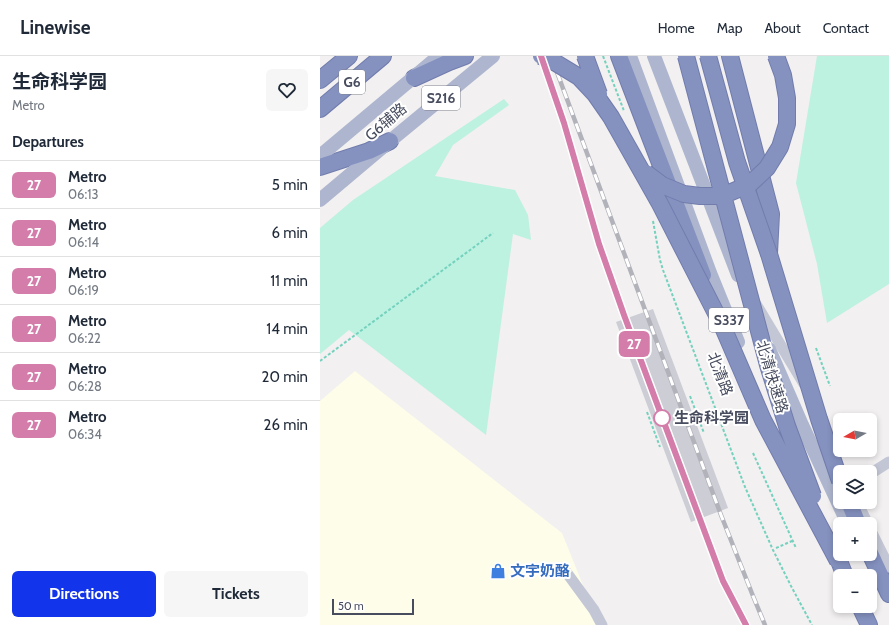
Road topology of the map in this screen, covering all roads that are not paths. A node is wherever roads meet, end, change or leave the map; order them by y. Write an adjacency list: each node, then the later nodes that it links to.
1 (349, 56): 16 (highway, G6)
2 (383, 56): 17 (highway, G6)
3 (439, 56): 15 (main road)
4 (465, 56): 15 (highway)
5 (493, 56): 18 (main road, G6辅路 / S216)
6 (541, 56): 24 (highway, bridge)
7 (585, 56): 14 (highway, bridge)
8 (619, 56): 24 (highway, bridge)
9 (630, 56): 38 (main road, 北清路 / S337)
10 (654, 56): 22 (main road, S337)
11 (686, 56): 31 (highway, 北清快速路, bridge)
12 (708, 56): 23 (highway, bridge)
13 (730, 56): 23 (highway, bridge)
14 (776, 56)
15 (414, 78): 19 (main road)
16 (320, 80)
17 (320, 109)
18 (390, 141): 20 (highway); 21 (main road, G6辅路 / S216)
19 (320, 156)
20 (320, 167)
21 (320, 200)
22 (729, 253): 27 (street); 29 (main road, S337)
23 (769, 254): 26 (highway, bridge)
24 (722, 325): 32 (highway, bridge)
25 (889, 462): 28 (street)
26 (835, 465)
27 (841, 465)
28 (877, 470)
29 (845, 517)
30 (877, 543): 36 (street)
31 (833, 548)
32 (833, 552)
33 (838, 561): 39 (highway, 北清快速路, bridge)
34 (867, 561): 41 (main road)
35 (874, 561): 40 (highway)
36 (889, 567)
37 (564, 569): 44 (street)
38 (835, 569)
39 (842, 569)
40 (889, 594)
41 (889, 603)
42 (857, 613): 45 (main road)
43 (863, 613): 46 (highway)
44 (602, 625)
45 (863, 625)
46 (869, 625)

